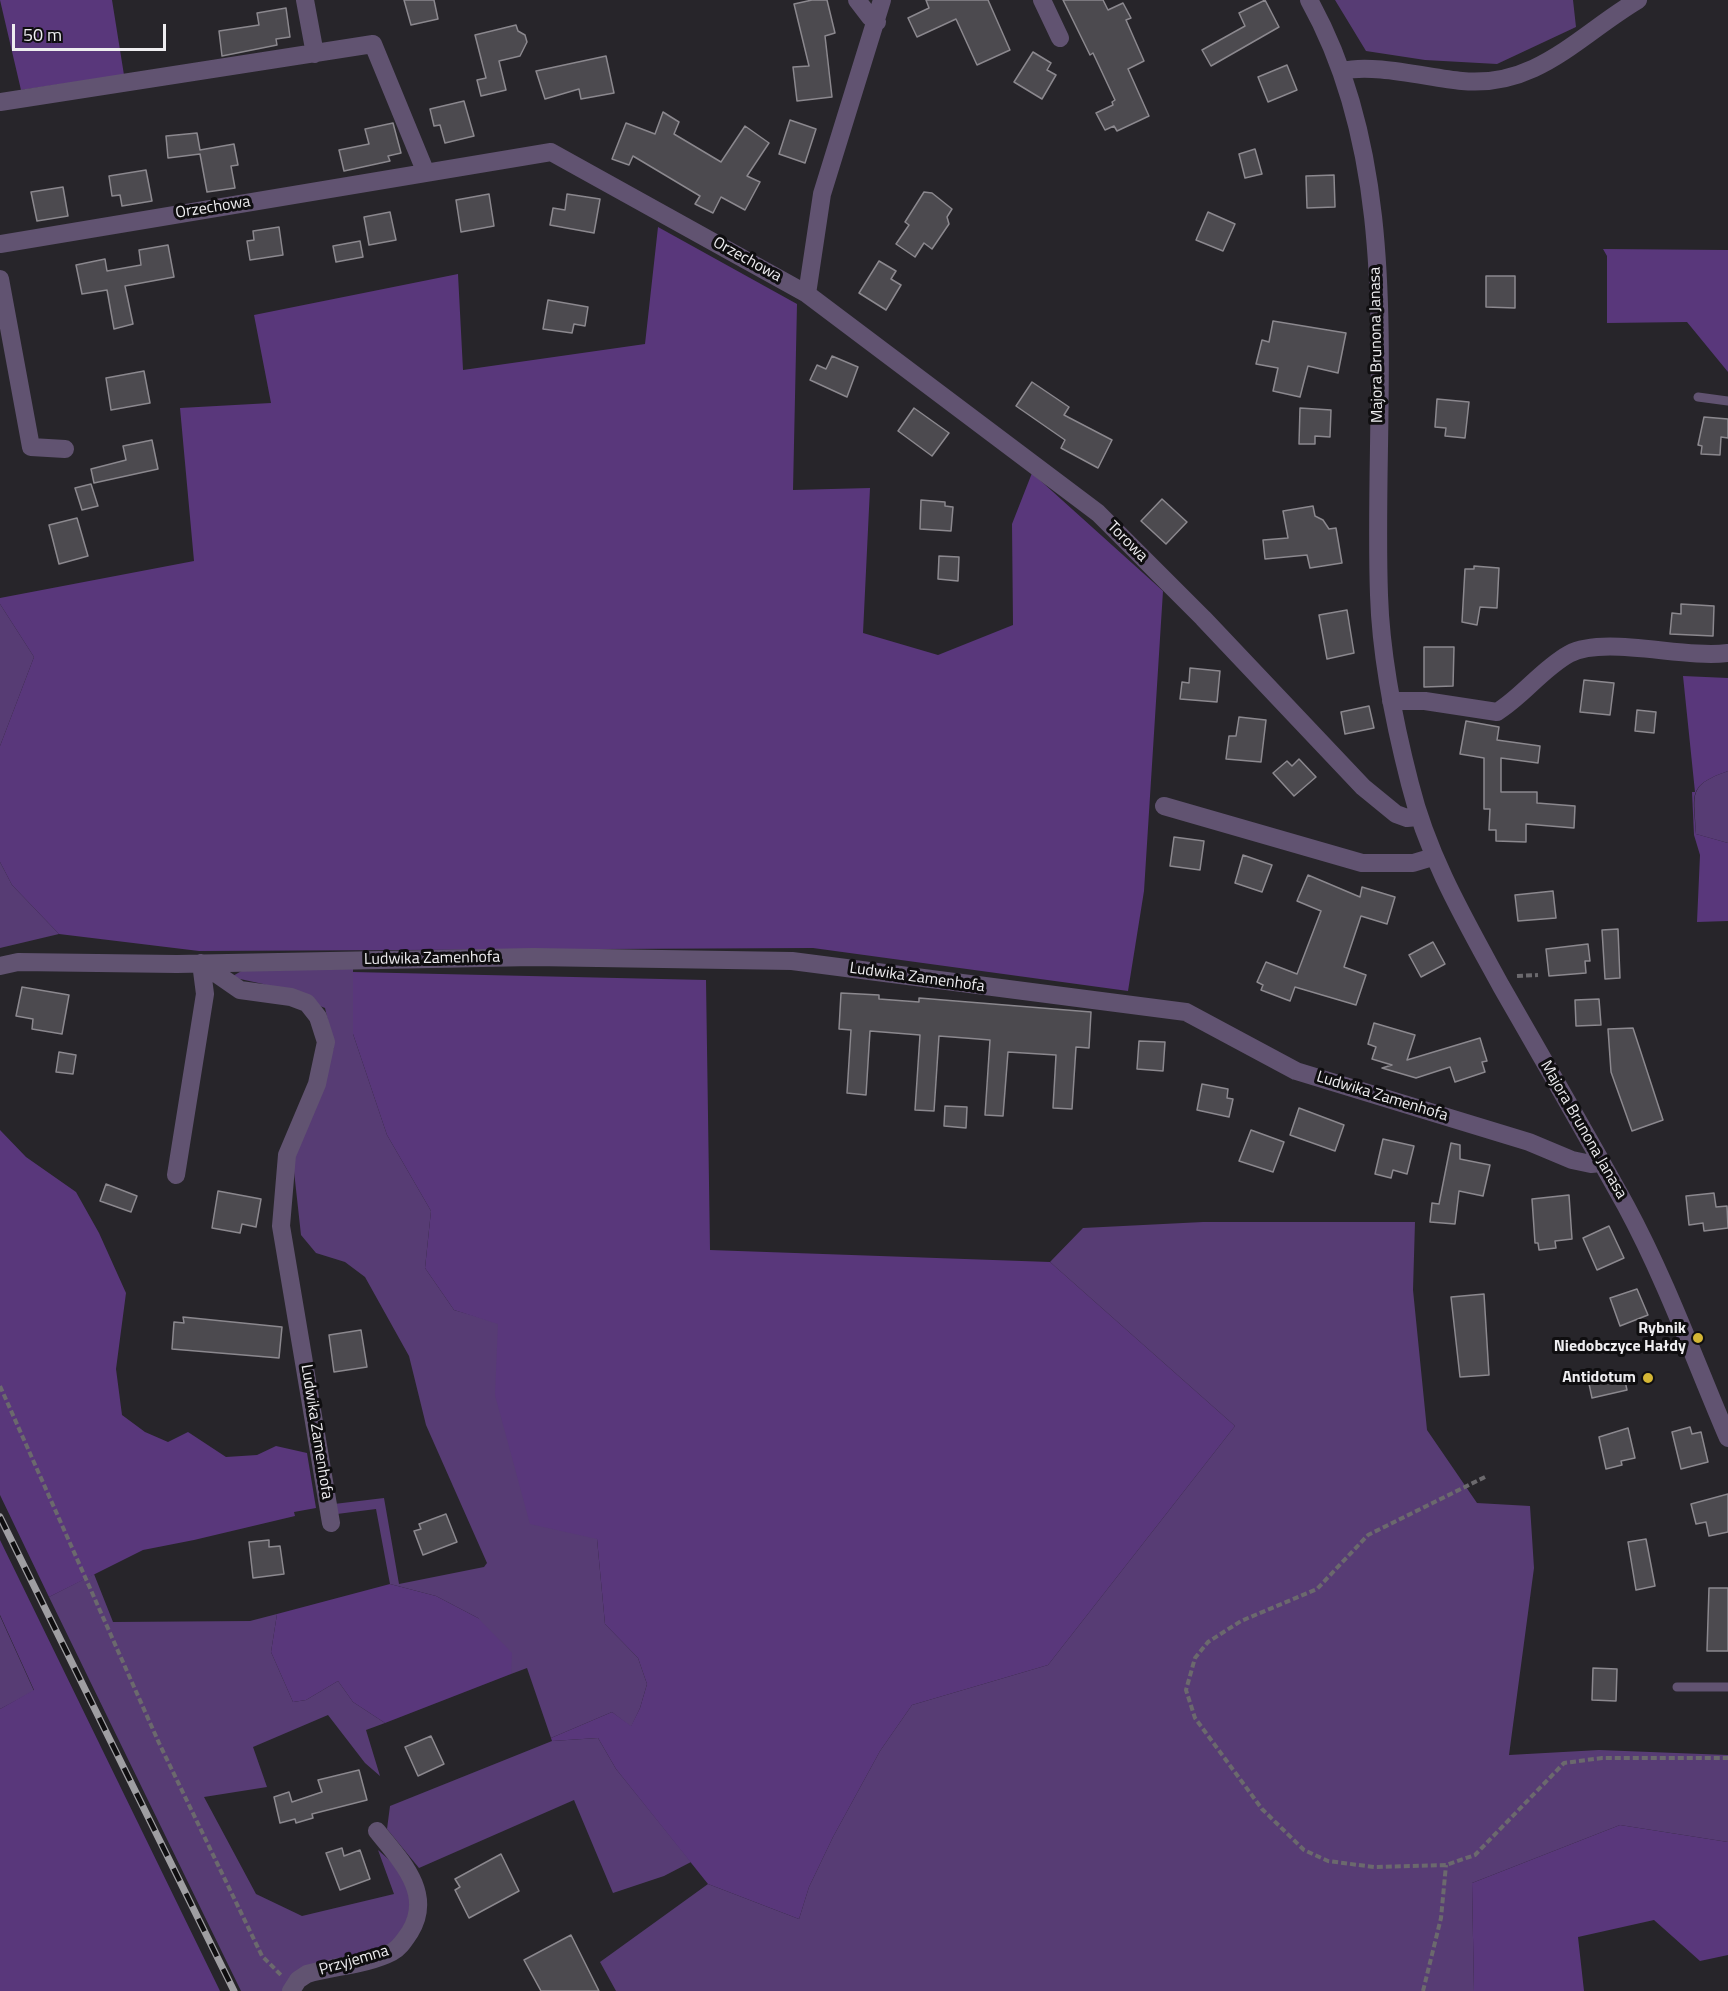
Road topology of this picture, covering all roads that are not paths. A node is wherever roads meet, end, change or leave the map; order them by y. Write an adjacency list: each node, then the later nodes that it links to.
1 (305, 0): 9 (street)
2 (858, 0): 7 (street)
3 (882, 0): 7 (street)
4 (1042, 0): 8 (street)
5 (1309, 0): 10 (street, Majora Brunona Janasa)
6 (1638, 0): 10 (street)
7 (877, 22): 15 (street)
8 (1060, 38)
9 (315, 54): 11 (street); 12 (street)
10 (1343, 71): 20 (street, Majora Brunona Janasa)
11 (0, 102)
12 (426, 173): 13 (street, Orzechowa); 15 (street, Orzechowa)
13 (0, 244)
14 (0, 279): 18 (street)
15 (807, 294): 22 (street, Torowa)
16 (1698, 397): 17 (lane)
17 (1728, 401)
18 (65, 449)
19 (1728, 653): 20 (street)
20 (1391, 701): 22 (street, Majora Brunona Janasa)
21 (1164, 806): 23 (street)
22 (1418, 817): 23 (street, Majora Brunona Janasa)
23 (1433, 857): 26 (street, Majora Brunona Janasa)
24 (201, 963): 25 (street, Ludwika Zamenhofa); 26 (street, Ludwika Zamenhofa); 27 (street); 30 (street, Ludwika Zamenhofa)
25 (0, 966)
26 (1601, 1163): 28 (street, Majora Brunona Janasa)
27 (176, 1175)
28 (1722, 1408): 29 (street, Majora Brunona Janasa)
29 (1728, 1438)
30 (331, 1523)
31 (1677, 1687): 32 (lane)
32 (1728, 1687)
33 (377, 1831): 34 (street, Przyjemna)
34 (293, 1987)

